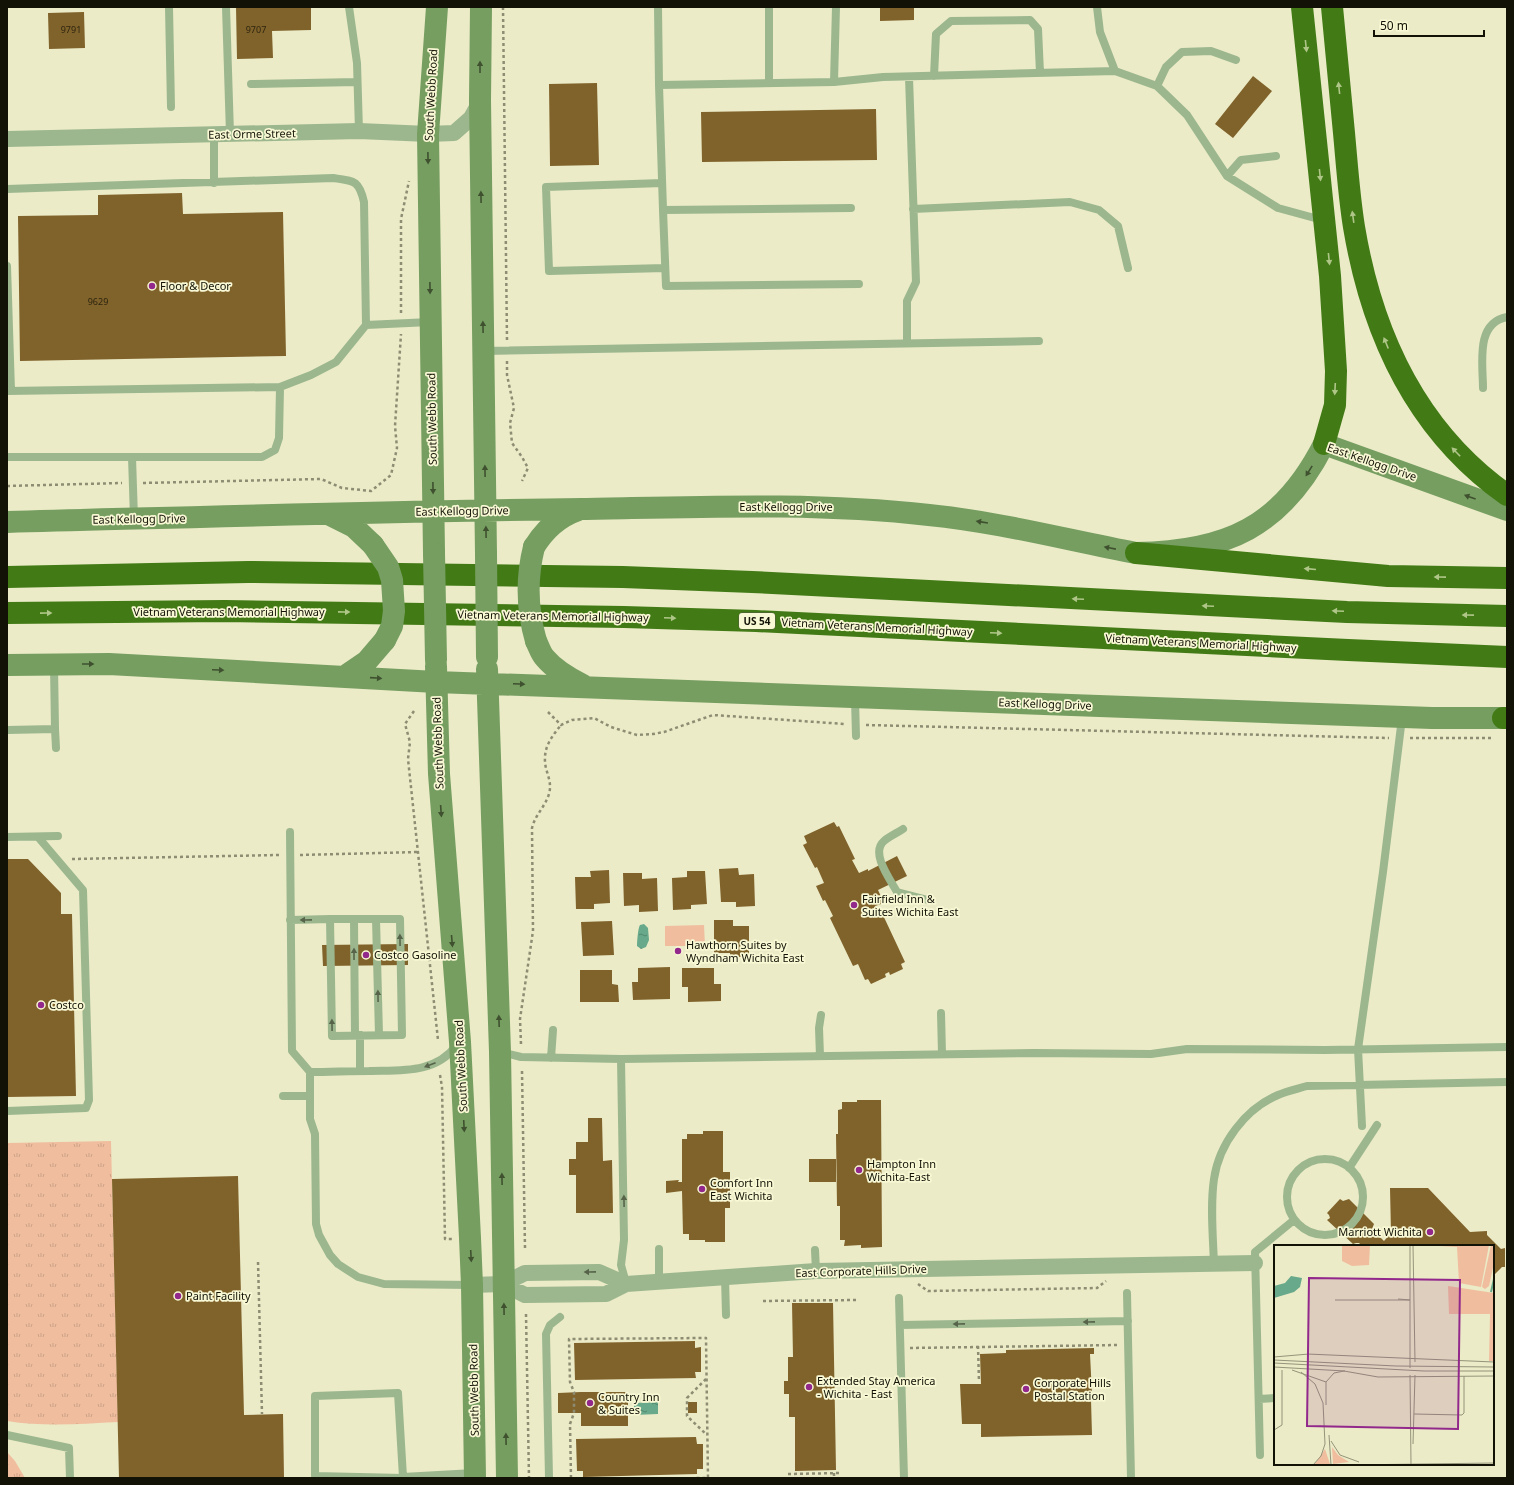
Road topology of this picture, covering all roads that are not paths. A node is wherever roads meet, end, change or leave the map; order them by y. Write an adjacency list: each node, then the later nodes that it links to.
1 (169, 7): 24 (lane)
2 (226, 7): 27 (lane)
3 (349, 7): 17 (lane)
4 (437, 7): 28 (main road, South Webb Road)
5 (481, 7): 23 (main road, one-way to 5)
6 (658, 7): 21 (lane)
7 (770, 7): 19 (lane)
8 (836, 7): 18 (lane)
9 (1097, 7): 13 (lane)
10 (1302, 7): 38 (highway, one-way to 38)
11 (1332, 7): 55 (highway, one-way to 11)
12 (1236, 60): 22 (lane)
13 (1115, 71): 14 (lane); 22 (lane)
14 (1040, 73): 15 (lane); 15 (lane)
15 (934, 76): 16 (lane)
16 (909, 77): 18 (lane); 36 (lane)
17 (357, 82): 20 (lane); 25 (lane)
18 (834, 82): 19 (lane)
19 (770, 83): 21 (lane)
20 (251, 84)
21 (659, 85): 33 (lane)
22 (1157, 86): 31 (lane)
23 (480, 100): 28 (street, East Orme Street); 48 (main road, one-way to 23)
24 (171, 107)
25 (359, 131): 27 (street, East Orme Street); 28 (street, East Orme Street)
26 (214, 134): 27 (street, East Orme Street); 29 (street, East Orme Street); 32 (lane)
27 (230, 134)
28 (428, 134): 44 (main road, South Webb Road, one-way to 44)
29 (7, 139)
30 (1276, 156): 31 (lane)
31 (1227, 176): 38 (lane)
32 (214, 183): 34 (lane); 45 (lane)
33 (662, 183): 37 (lane); 40 (lane)
34 (7, 189)
35 (851, 208): 37 (lane)
36 (913, 209): 41 (lane); 47 (lane)
37 (663, 210): 40 (lane)
38 (1325, 220): 52 (highway, one-way to 52)
39 (7, 266): 51 (lane)
40 (665, 268): 42 (lane)
41 (1128, 268)
42 (859, 284)
43 (1507, 317): 50 (lane)
44 (430, 322): 45 (lane); 59 (main road, South Webb Road, one-way to 59)
45 (366, 325): 49 (lane)
46 (1039, 341): 47 (lane)
47 (908, 343): 48 (lane)
48 (483, 351): 57 (main road, one-way to 48)
49 (280, 387): 51 (lane); 54 (lane)
50 (1483, 388)
51 (9, 391)
52 (1324, 444): 58 (main road, East Kellogg Drive, one-way to 52); 63 (main road, East Kellogg Drive, one-way to 63)
53 (7, 457): 54 (lane)
54 (132, 457): 61 (lane)
55 (1507, 495)
56 (583, 509): 57 (main road, East Kellogg Drive); 63 (main road, East Kellogg Drive, one-way to 56); 74 (main road, bridge)
57 (485, 510): 59 (main road, East Kellogg Drive); 73 (main road, one-way to 57, bridge)
58 (1507, 510)
59 (433, 512): 60 (main road, East Kellogg Drive); 72 (main road, South Webb Road, bridge)
60 (328, 514): 61 (main road, East Kellogg Drive); 71 (main road, bridge)
61 (134, 519): 62 (main road, East Kellogg Drive)
62 (7, 522)
63 (1136, 553): 65 (highway, one-way to 63)
64 (7, 576): 67 (highway, one-way to 64)
65 (1507, 578)
66 (7, 613): 68 (highway, Vietnam Veterans Memorial Highway / US 54, one-way to 68)
67 (1507, 616)
68 (1507, 657)
69 (54, 664): 70 (main road, East Kellogg Drive); 71 (main road, East Kellogg Drive, one-way to 71); 78 (lane)
70 (7, 665)
71 (345, 676): 72 (main road, East Kellogg Drive, one-way to 72)
72 (436, 682): 73 (main road, East Kellogg Drive); 97 (main road, South Webb Road, one-way to 97)
73 (488, 683): 74 (main road, East Kellogg Drive, one-way to 74); 100 (main road, one-way to 73)
74 (587, 687): 75 (main road, East Kellogg Drive)
75 (855, 696): 76 (main road, East Kellogg Drive); 80 (lane)
76 (1402, 717): 77 (main road, East Kellogg Drive); 99 (lane)
77 (1506, 718)
78 (56, 729): 79 (lane); 81 (lane)
79 (7, 730)
80 (856, 736)
81 (56, 748)
82 (903, 829): 87 (lane)
83 (290, 832): 90 (lane)
84 (58, 836): 86 (lane)
85 (7, 837): 86 (lane)
86 (38, 837): 111 (lane)
87 (928, 900)
88 (330, 919): 90 (lane, one-way to 90); 91 (lane); 95 (lane, one-way to 88)
89 (376, 919): 91 (lane); 96 (lane, one-way to 89); 96 (lane, one-way to 89)
90 (290, 920): 106 (lane)
91 (354, 920): 95 (lane, one-way to 91)
92 (941, 1012): 101 (lane)
93 (821, 1015): 102 (lane)
94 (553, 1030): 103 (lane)
95 (357, 1035): 96 (lane); 105 (lane)
96 (379, 1035)
97 (460, 1042): 105 (lane, one-way to 105); 125 (main road, South Webb Road, one-way to 125)
98 (1507, 1047): 99 (lane)
99 (1358, 1049): 101 (lane); 108 (lane)
100 (500, 1052): 103 (lane); 123 (main road, one-way to 100)
101 (942, 1054): 102 (lane)
102 (820, 1056): 104 (lane)
103 (551, 1058): 104 (lane)
104 (621, 1059): 124 (lane, one-way to 104)
105 (360, 1071): 106 (lane)
106 (310, 1072): 110 (lane)
107 (1507, 1082): 108 (lane)
108 (1361, 1085): 113 (lane); 119 (lane)
109 (282, 1096): 110 (lane)
110 (310, 1096): 125 (lane)
111 (7, 1111)
112 (1377, 1125): 114 (lane)
113 (1362, 1126)
114 (1349, 1168): 115 (lane); 115 (lane)
115 (1294, 1220): 118 (lane)
116 (660, 1249): 122 (lane)
117 (815, 1250): 120 (lane)
118 (1255, 1263): 119 (street, East Corporate Hills Drive); 133 (lane)
119 (1214, 1264): 120 (street, East Corporate Hills Drive)
120 (816, 1272): 121 (street, East Corporate Hills Drive)
121 (725, 1277): 122 (street, East Corporate Hills Drive); 128 (lane)
122 (660, 1283): 124 (street, East Corporate Hills Drive)
123 (503, 1284): 124 (street); 124 (street, East Corporate Hills Drive, one-way to 123); 125 (street, East Corporate Hills Drive); 139 (main road, one-way to 123)
124 (626, 1284)
125 (472, 1285): 136 (main road, South Webb Road)
126 (1127, 1293): 130 (lane)
127 (899, 1298): 131 (lane)
128 (726, 1315)
129 (560, 1317): 140 (lane)
130 (1128, 1321): 131 (lane, one-way to 131); 142 (lane)
131 (900, 1325): 141 (lane)
132 (1274, 1398): 133 (lane)
133 (1259, 1399): 135 (lane)
134 (7, 1435): 137 (lane)
135 (1260, 1455)
136 (475, 1475): 138 (lane)
137 (70, 1478)
138 (403, 1478): 138 (lane)
139 (507, 1478)
140 (549, 1478)
141 (904, 1478)
142 (1131, 1478)

